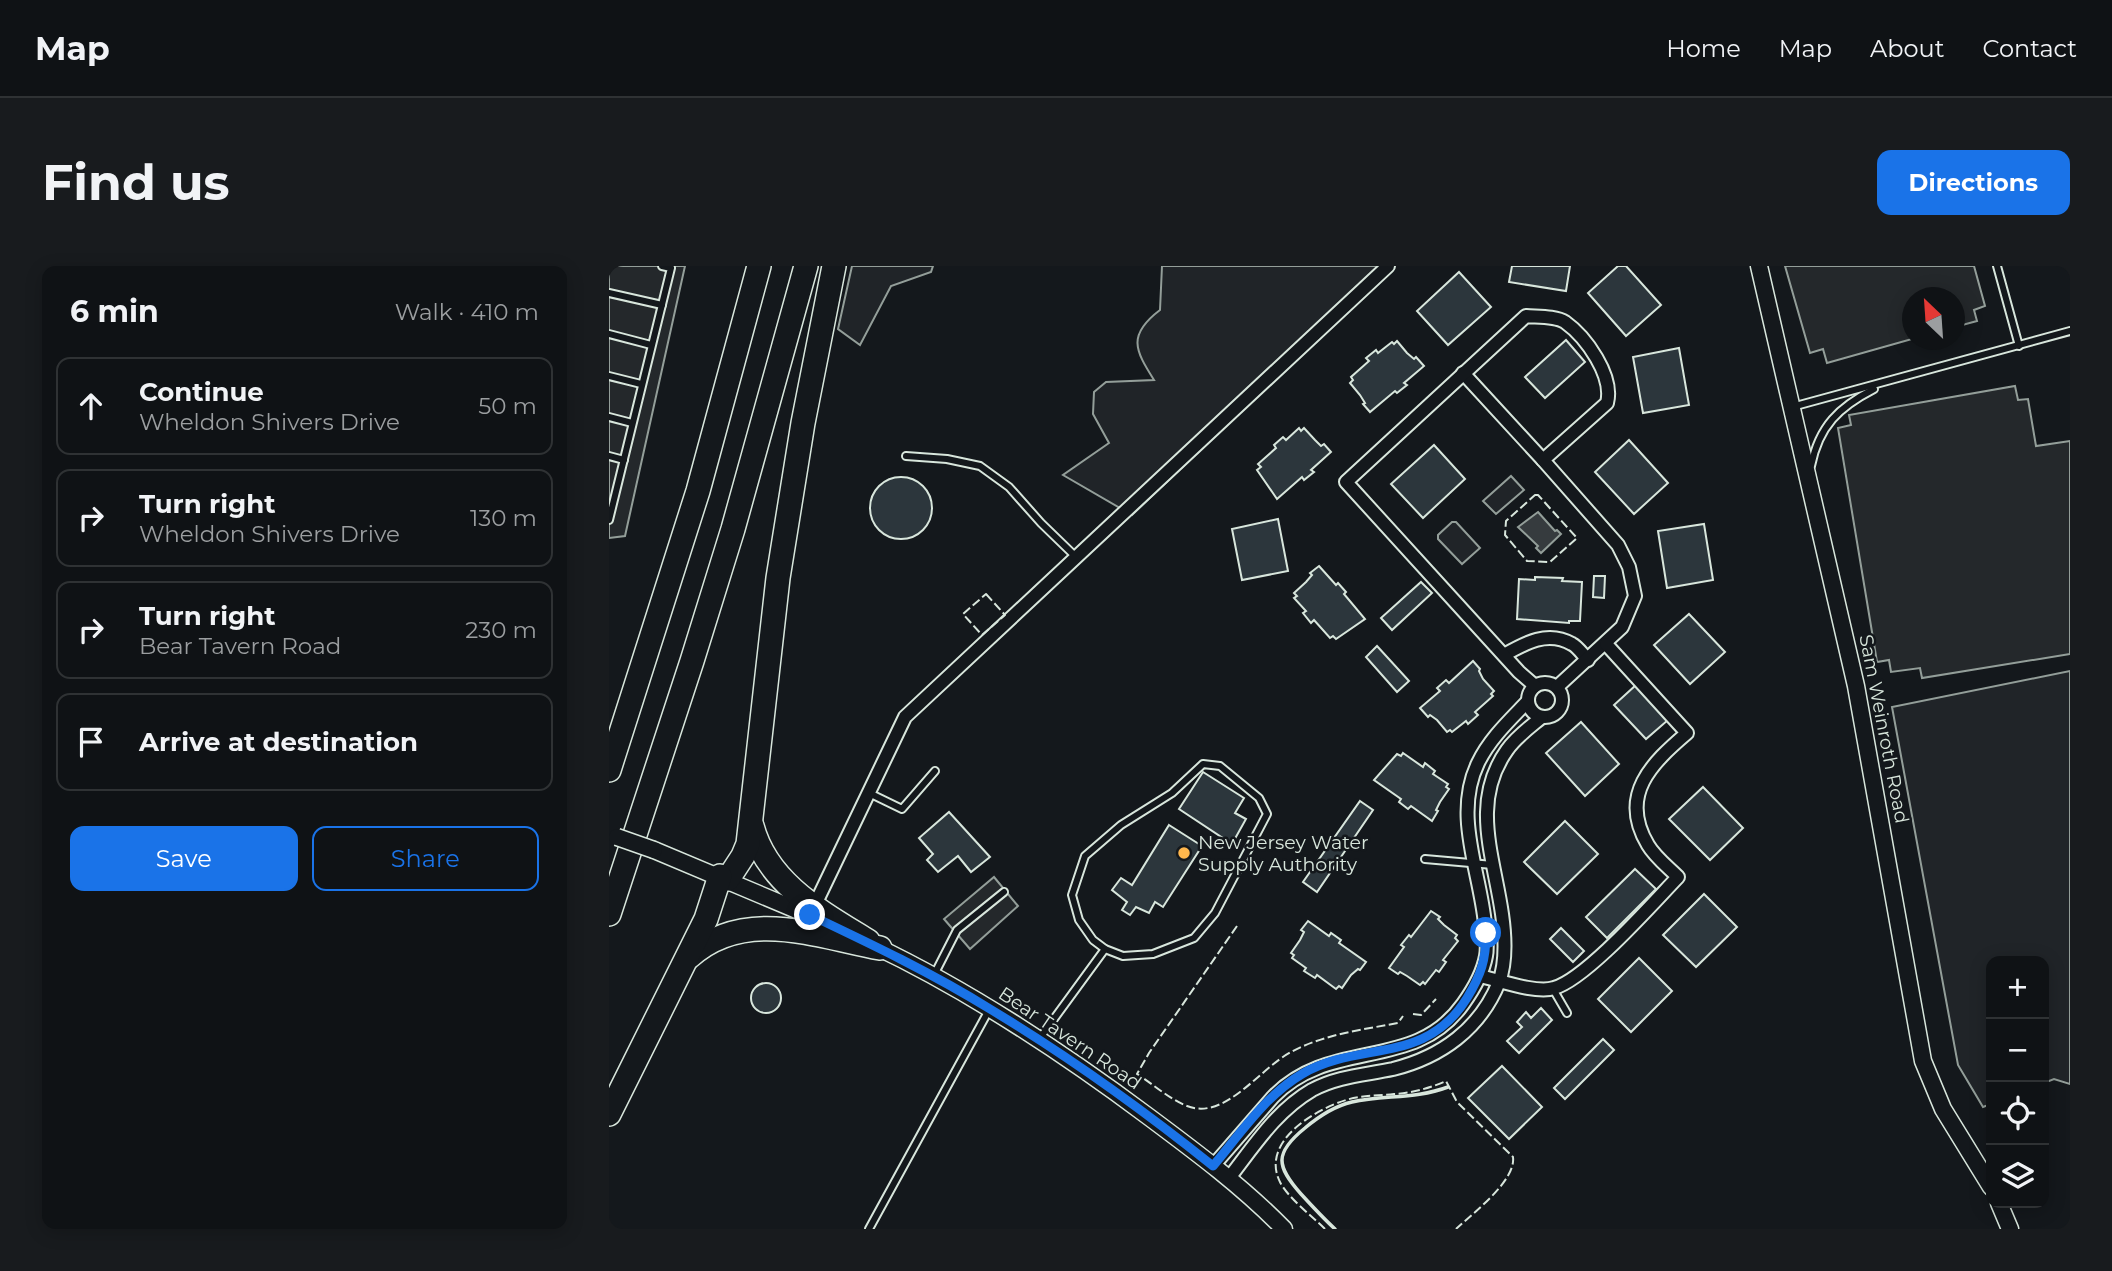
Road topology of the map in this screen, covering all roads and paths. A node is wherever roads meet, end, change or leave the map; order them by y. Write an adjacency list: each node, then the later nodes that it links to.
1 (662, 266): 9 (lane)
2 (759, 266): 36 (highway)
3 (806, 266): 47 (highway)
4 (834, 266): 39 (highway)
5 (1388, 266): 28 (street)
6 (1759, 266): 18 (street, Sam Weinroth Road)
7 (1997, 266): 13 (lane)
8 (609, 293): 9 (lane)
9 (662, 305): 12 (lane)
10 (2070, 331): 13 (lane)
11 (609, 334): 12 (lane)
12 (651, 345): 17 (lane)
13 (2019, 346): 16 (lane)
14 (1463, 373): 24 (street); 24 (street); 30 (street)
15 (609, 376): 17 (lane)
16 (1885, 382): 18 (lane); 25 (lane)
17 (641, 384): 20 (lane)
18 (1792, 407): 25 (street, Sam Weinroth Road)
19 (609, 416): 20 (lane)
20 (632, 423): 23 (lane)
21 (609, 456): 23 (lane)
22 (906, 456): 28 (lane)
23 (624, 460): 26 (lane)
24 (1543, 460): 29 (street)
25 (1808, 478): 61 (street, Sam Weinroth Road)
26 (612, 497): 27 (lane)
27 (609, 520)
28 (1076, 556): 38 (street)
29 (1606, 644): 31 (street); 54 (street)
30 (1504, 655): 31 (street); 32 (street)
31 (1588, 660): 33 (street)
32 (1535, 686): 33 (street); 34 (street)
33 (1557, 687): 35 (street)
34 (1528, 701): 35 (street); 42 (street)
35 (1542, 717): 43 (street)
36 (609, 771)
37 (935, 771): 38 (lane)
38 (869, 793): 46 (street)
39 (752, 822): 44 (highway); 46 (highway)
40 (609, 834): 44 (street, bridge)
41 (1426, 859): 42 (lane)
42 (1475, 864): 43 (lane); 52 (street)
43 (1493, 865): 53 (street)
44 (724, 877): 46 (street); 50 (highway)
45 (1004, 892): 51 (lane)
46 (812, 911): 48 (highway)
47 (609, 914)
48 (880, 948): 50 (highway); 51 (street, Bear Tavern Road)
49 (1105, 949): 49 (lane); 57 (lane)
50 (682, 965): 58 (highway)
51 (933, 976): 55 (street, Bear Tavern Road)
52 (1479, 976): 53 (street); 59 (street)
53 (1499, 981): 54 (street); 60 (street)
54 (1553, 989): 56 (lane)
55 (989, 1008): 57 (street, Bear Tavern Road); 63 (lane)
56 (1567, 1013)
57 (1039, 1040): 59 (street, Bear Tavern Road)
58 (609, 1114)
59 (1213, 1166): 60 (street, Bear Tavern Road)
60 (1229, 1178): 64 (street, Bear Tavern Road)
61 (1986, 1179)
62 (2001, 1208): 65 (street)
63 (869, 1229)
64 (1284, 1229)
65 (2010, 1229)

